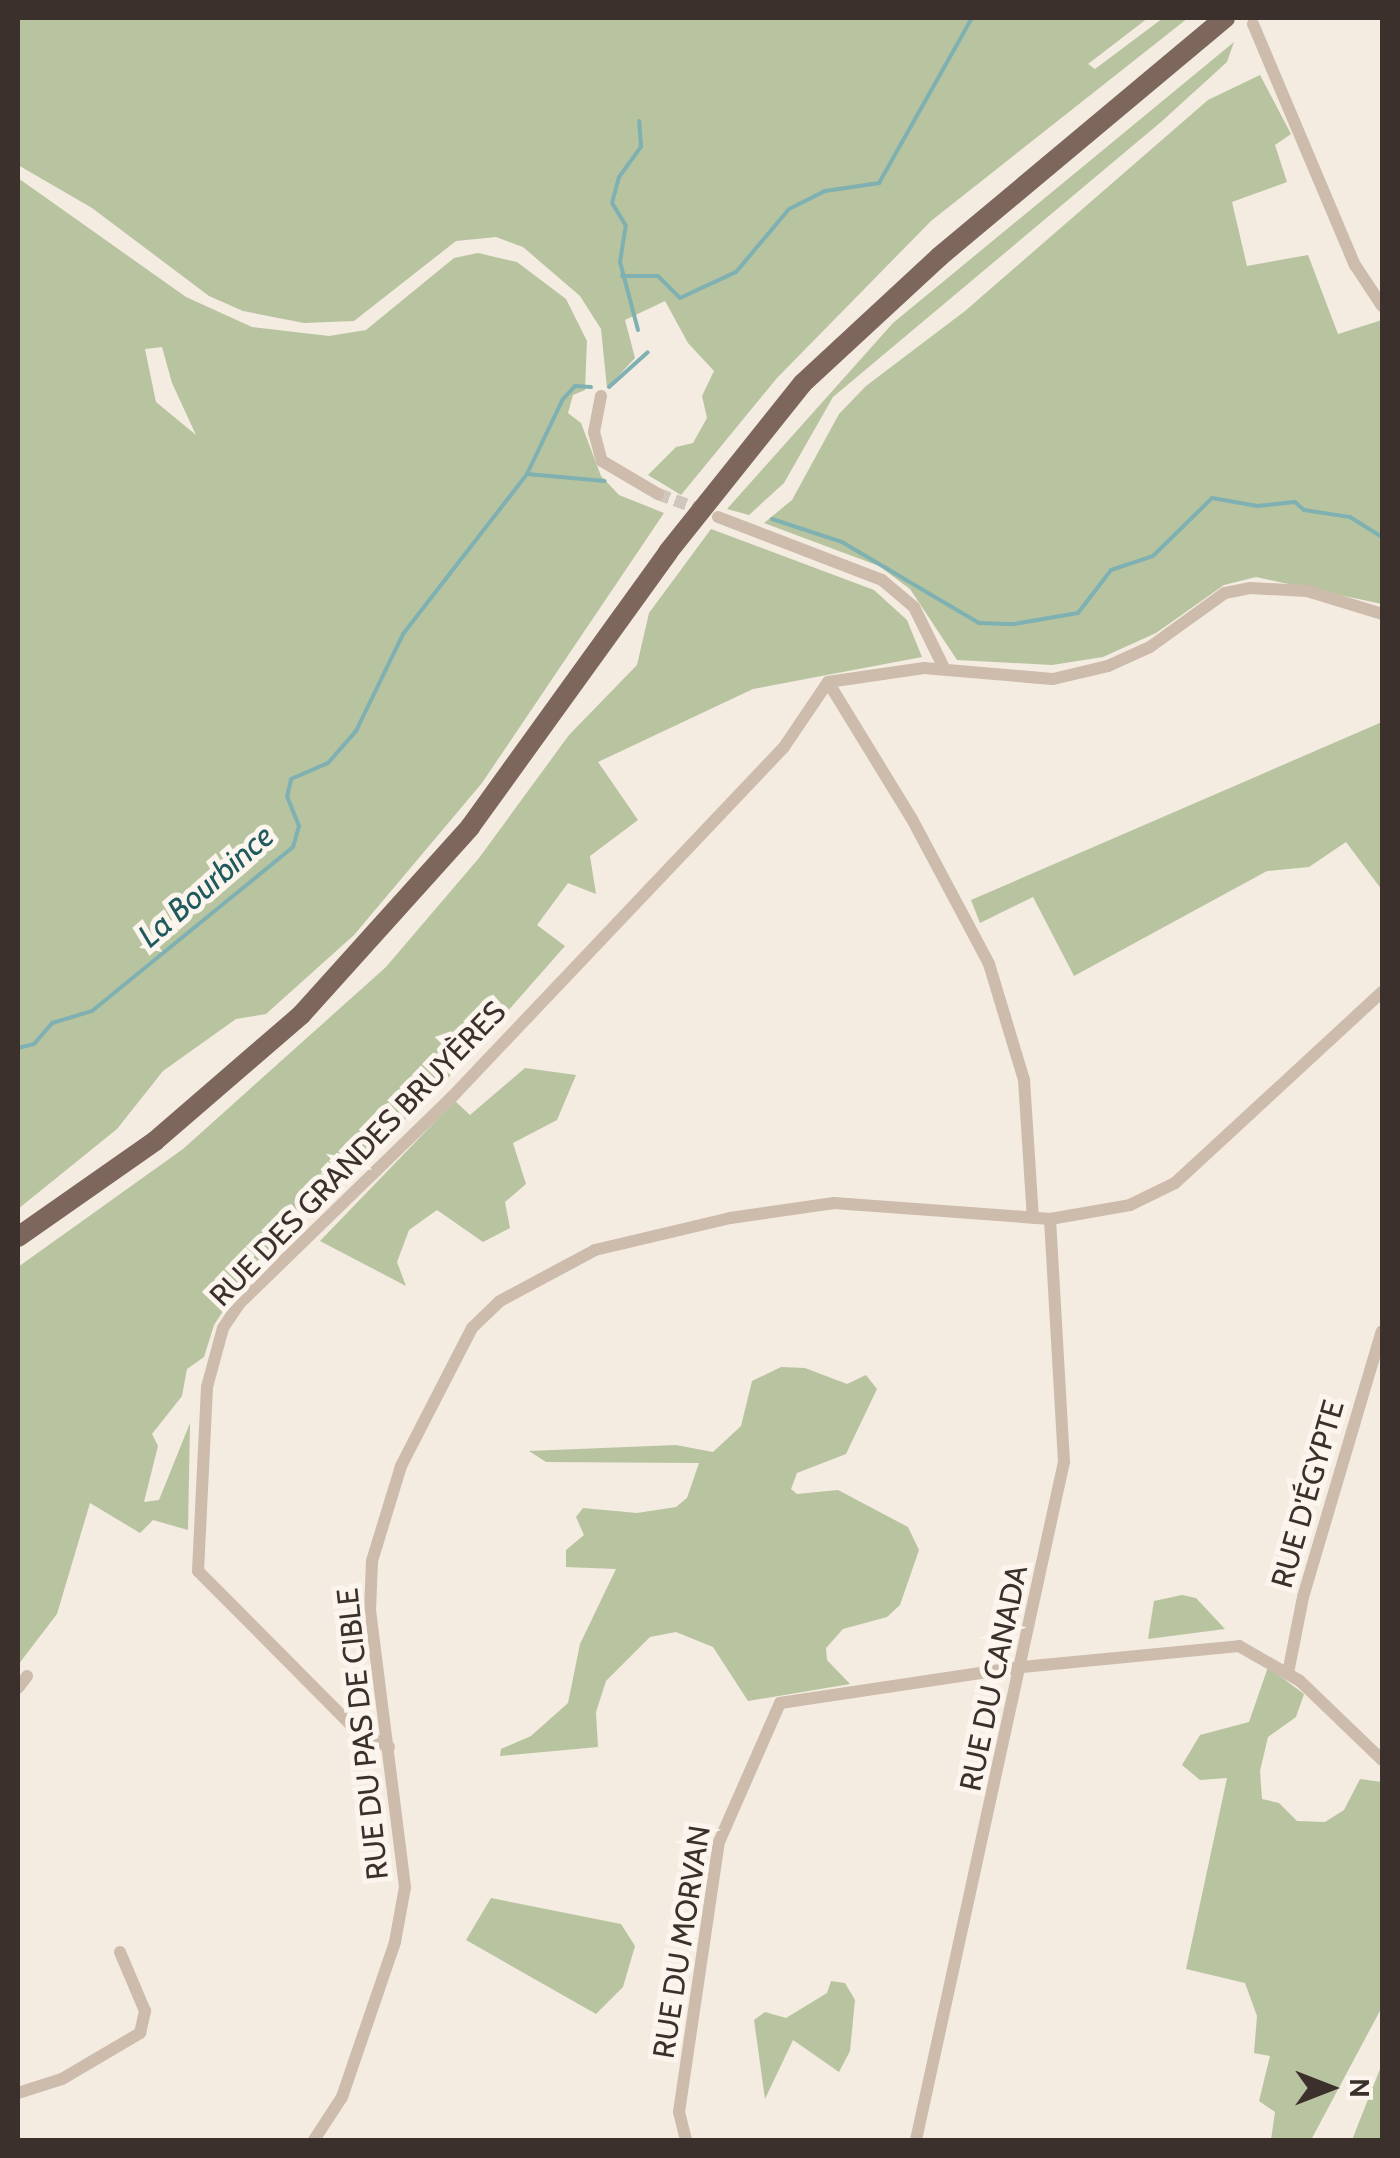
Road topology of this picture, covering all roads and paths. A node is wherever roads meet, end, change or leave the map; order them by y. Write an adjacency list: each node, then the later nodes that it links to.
1 (1225, 18): 13 (main road)
2 (1253, 24): 3 (street)
3 (1382, 306)
4 (600, 396): 5 (street)
5 (658, 494)
6 (718, 516): 8 (street)
7 (1382, 614): 8 (street)
8 (944, 668): 9 (street)
9 (828, 682): 11 (street); 19 (street, RUE DES GRANDES BRUYÈRES)
10 (1382, 992): 12 (street, RUE DU PAS DE CIBLE)
11 (1033, 1218): 12 (street, RUE DU PAS DE CIBLE); 19 (street, RUE DU PAS DE CIBLE)
12 (1050, 1219): 15 (street, RUE DU CANADA)
13 (18, 1236)
14 (1382, 1331): 16 (street, RUE D'ÉGYPTE)
15 (1022, 1668): 16 (street); 24 (street, RUE DU MORVAN); 25 (street, RUE DU CANADA)
16 (1288, 1673): 20 (street)
17 (26, 1676): 18 (street)
18 (18, 1688)
19 (388, 1747): 23 (street, RUE DU PAS DE CIBLE)
20 (1382, 1760)
21 (120, 1952): 22 (street)
22 (18, 2093)
23 (314, 2140)
24 (686, 2140)
25 (916, 2140)

